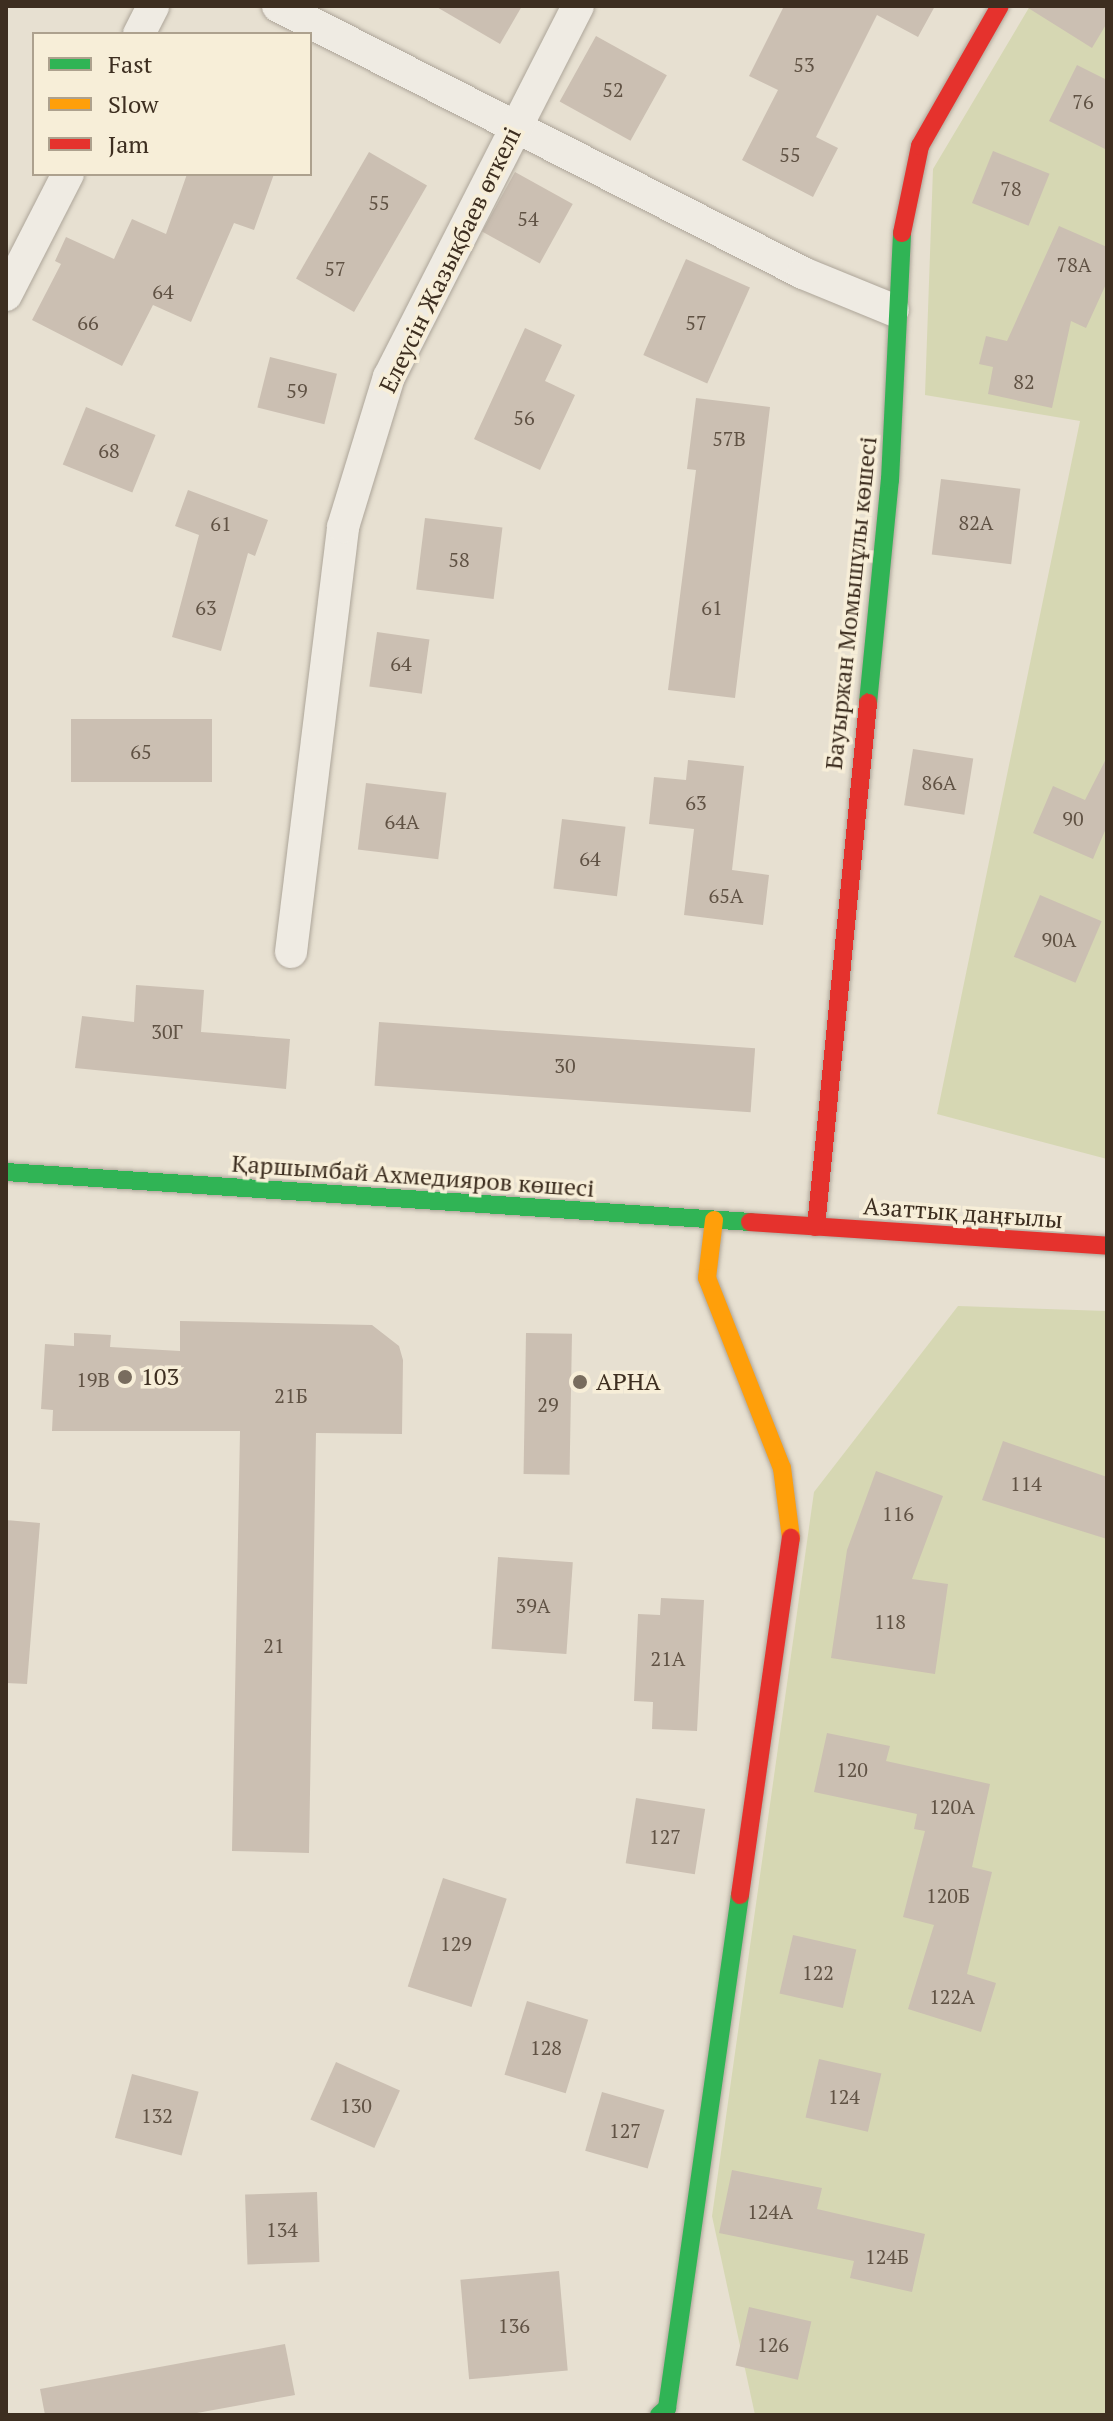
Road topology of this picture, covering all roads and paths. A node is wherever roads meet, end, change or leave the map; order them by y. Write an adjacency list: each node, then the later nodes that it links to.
1 (153, 6): 5 (street)
2 (278, 6): 6 (street)
3 (578, 6): 6 (street, Елеусін Жазықбаев өткелі)
4 (1000, 6): 9 (street, Бауыржан Момышұлы көшесі)
5 (140, 32)
6 (515, 125): 9 (street); 10 (street, Елеусін Жазықбаев өткелі)
7 (67, 176): 8 (street)
8 (6, 295)
9 (893, 310): 13 (street, Бауыржан Момышұлы көшесі)
10 (291, 952)
11 (6, 1172): 12 (street, Қаршымбай Ахмедияров көшесі)
12 (714, 1220): 13 (street, Қаршымбай Ахмедияров көшесі); 15 (street)
13 (816, 1227): 14 (street, Азаттық даңғылы)
14 (1107, 1246)
15 (659, 2415)

